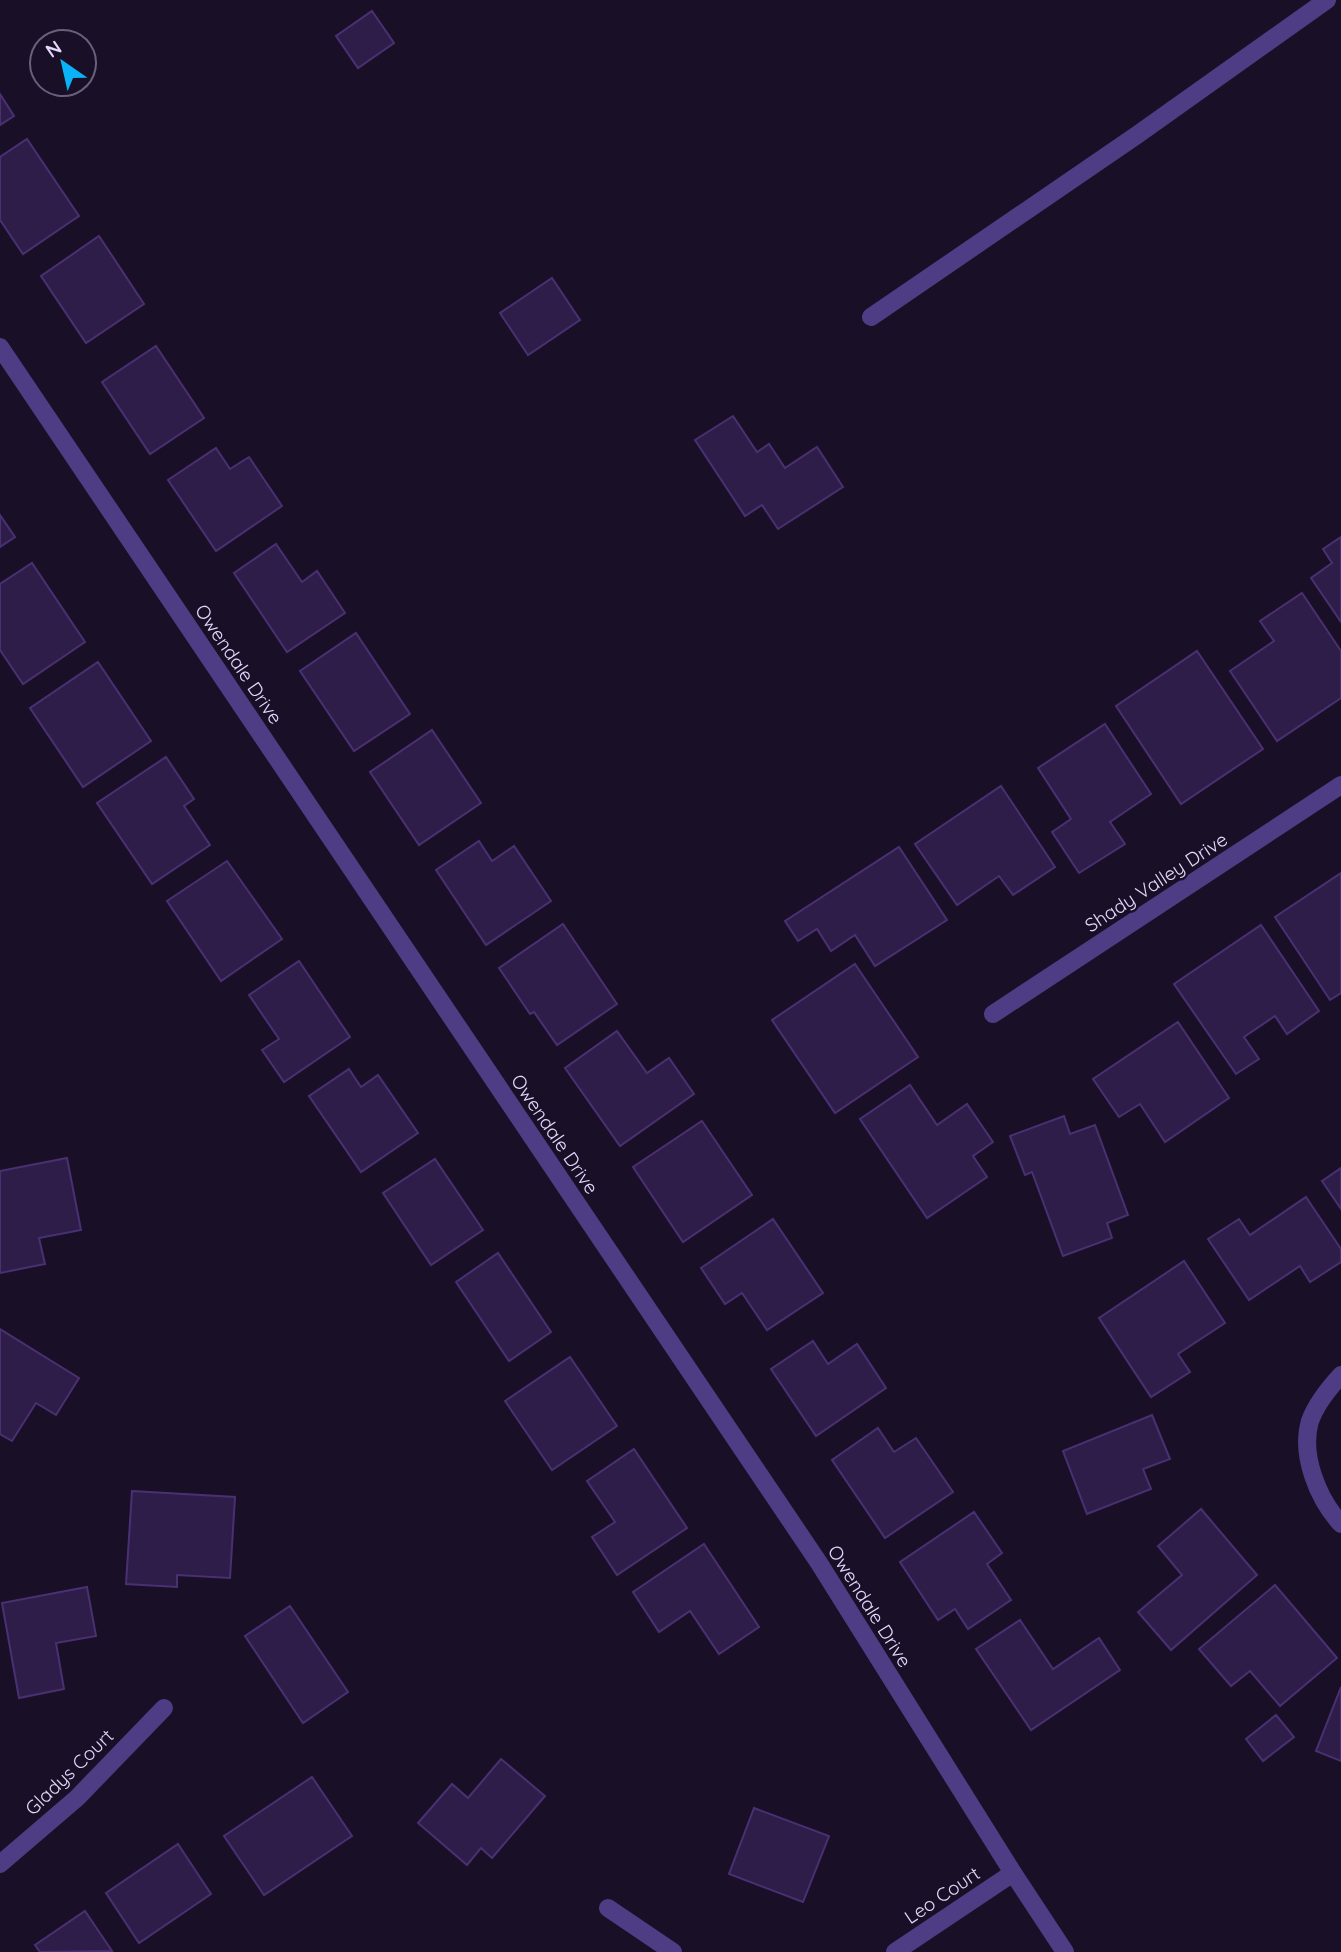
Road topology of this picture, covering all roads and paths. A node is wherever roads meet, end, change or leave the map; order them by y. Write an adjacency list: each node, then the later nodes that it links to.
1 (1327, 0): 2 (street)
2 (871, 317)
3 (0, 347): 10 (street, Owendale Drive)
4 (1341, 785): 5 (street, Shady Valley Drive)
5 (993, 1014)
6 (1341, 1375): 7 (street)
7 (1341, 1524)
8 (164, 1708): 9 (street, Gladys Court)
9 (0, 1864)
10 (1013, 1873): 13 (street, Leo Court); 14 (street, Owendale Drive)
11 (608, 1908): 12 (street)
12 (673, 1952)
13 (895, 1952)
14 (1065, 1952)

